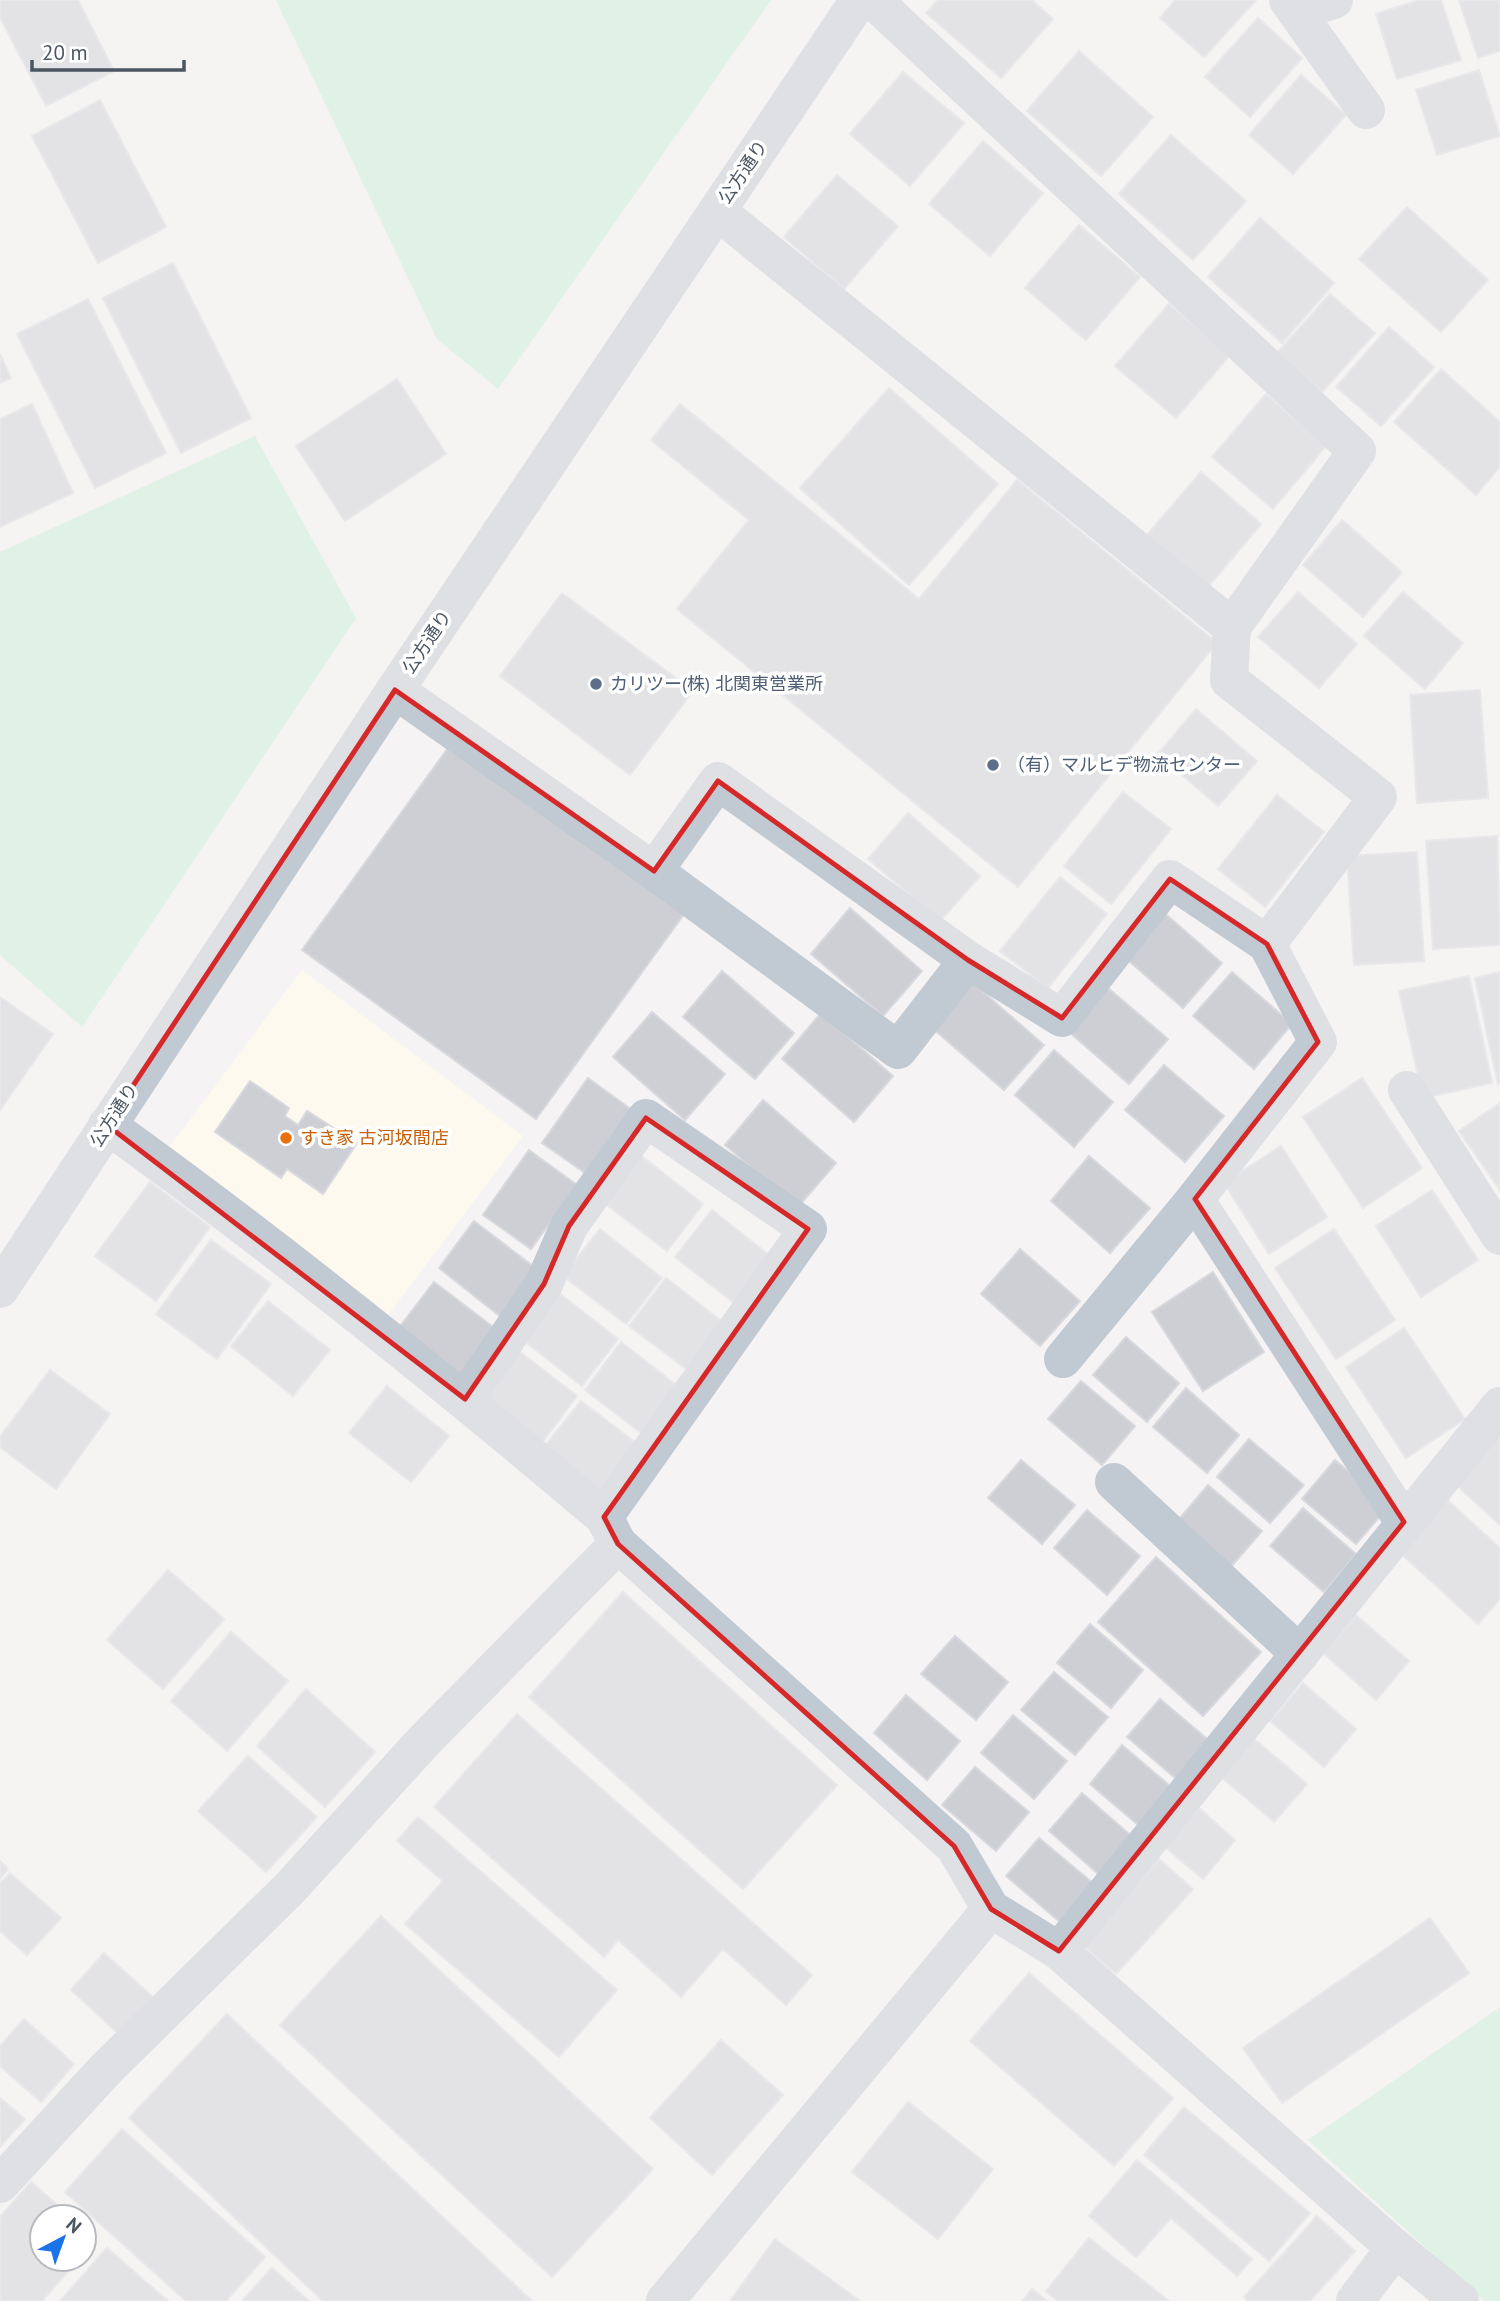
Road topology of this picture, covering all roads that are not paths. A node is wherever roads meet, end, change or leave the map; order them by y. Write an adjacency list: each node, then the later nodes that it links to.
1 (859, 0): 6 (street, 公方通り)
2 (873, 0): 7 (street)
3 (1335, 0): 4 (street)
4 (1292, 6): 5 (street)
5 (1366, 110)
6 (717, 211): 7 (street); 8 (street, 公方通り)
7 (1232, 627): 10 (street)
8 (395, 690): 9 (street); 13 (street, 公方通り)
9 (654, 871): 11 (street); 11 (street)
10 (1268, 944): 11 (street); 14 (street)
11 (968, 960)
12 (1407, 1090): 15 (street)
13 (107, 1125): 16 (street, 公方通り); 18 (street)
14 (1195, 1199): 17 (street); 21 (street)
15 (1500, 1236)
16 (0, 1289)
17 (1063, 1359)
18 (465, 1399): 22 (street); 22 (street)
19 (1500, 1406): 21 (street)
20 (1114, 1482): 23 (street)
21 (1404, 1522): 23 (street)
22 (611, 1531): 24 (street); 26 (street)
23 (1300, 1654): 25 (street)
24 (991, 1909): 25 (street); 28 (street)
25 (1059, 1951): 27 (street)
26 (0, 2184)
27 (1395, 2248): 29 (street); 30 (street)
28 (665, 2301)
29 (1355, 2301)
30 (1460, 2301)

